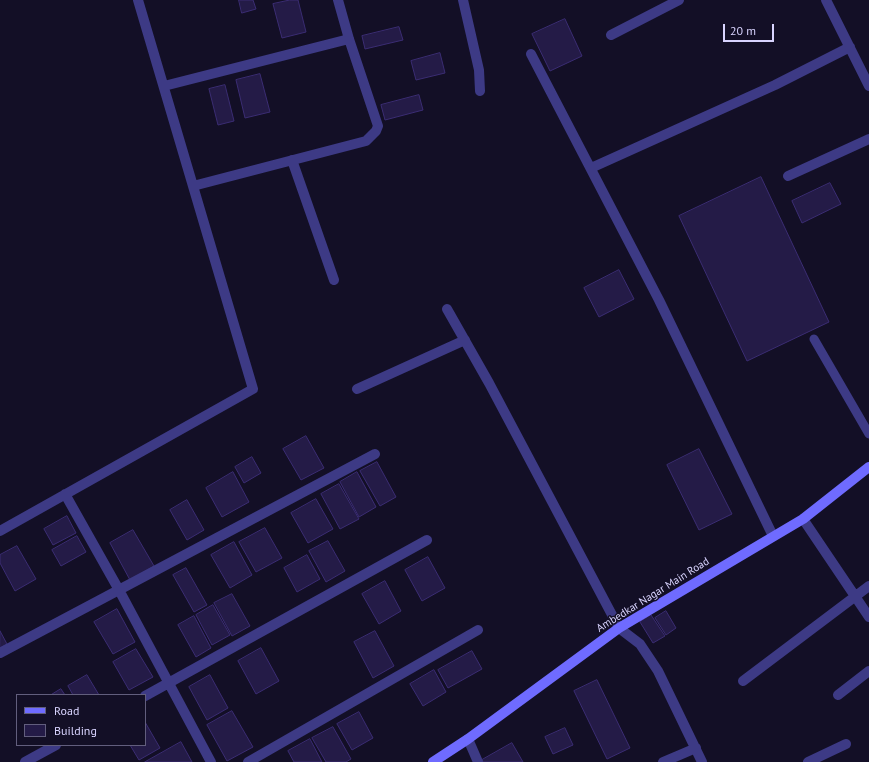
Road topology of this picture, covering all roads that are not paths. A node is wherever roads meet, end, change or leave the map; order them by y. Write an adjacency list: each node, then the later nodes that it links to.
1 (138, 0): 10 (street)
2 (338, 0): 7 (street)
3 (463, 0): 12 (street)
4 (679, 0): 6 (street)
5 (826, 0): 8 (street)
6 (611, 35)
7 (349, 39): 10 (street); 14 (street)
8 (850, 47): 11 (street); 15 (street)
9 (531, 54): 15 (street)
10 (164, 86): 17 (street)
11 (869, 86)
12 (480, 91)
13 (869, 139): 16 (street)
14 (292, 160): 17 (street); 18 (street)
15 (591, 168): 29 (street)
16 (788, 176)
17 (193, 186): 26 (street)
18 (334, 280)
19 (447, 309): 21 (street)
20 (814, 339): 23 (lane)
21 (465, 340): 22 (street); 35 (street)
22 (357, 389)
23 (869, 434)
24 (375, 454): 32 (street)
25 (869, 466): 27 (street, Ambedkar Nagar Main Road)
26 (66, 494): 28 (street); 32 (street)
27 (803, 519): 29 (street, Ambedkar Nagar Main Road); 33 (street)
28 (0, 530)
29 (773, 536): 35 (street, Ambedkar Nagar Main Road)
30 (427, 540): 40 (street)
31 (869, 586): 33 (street)
32 (119, 590): 37 (street); 40 (street)
33 (855, 597): 34 (street); 39 (street)
34 (869, 616)
35 (619, 628): 43 (street, Ambedkar Nagar Main Road); 46 (street)
36 (478, 630): 49 (street)
37 (0, 653)
38 (869, 672): 42 (street)
39 (743, 681)
40 (168, 683): 41 (street); 48 (street)
41 (146, 695)
42 (838, 695)
43 (468, 739): 50 (street, Ambedkar Nagar Main Road); 51 (street)
44 (846, 744): 54 (street)
45 (54, 746): 47 (street)
46 (696, 748): 52 (street); 53 (street)
47 (25, 762)
48 (211, 762)
49 (248, 762)
50 (433, 762)
51 (478, 762)
52 (663, 762)
53 (702, 762)
54 (808, 762)

